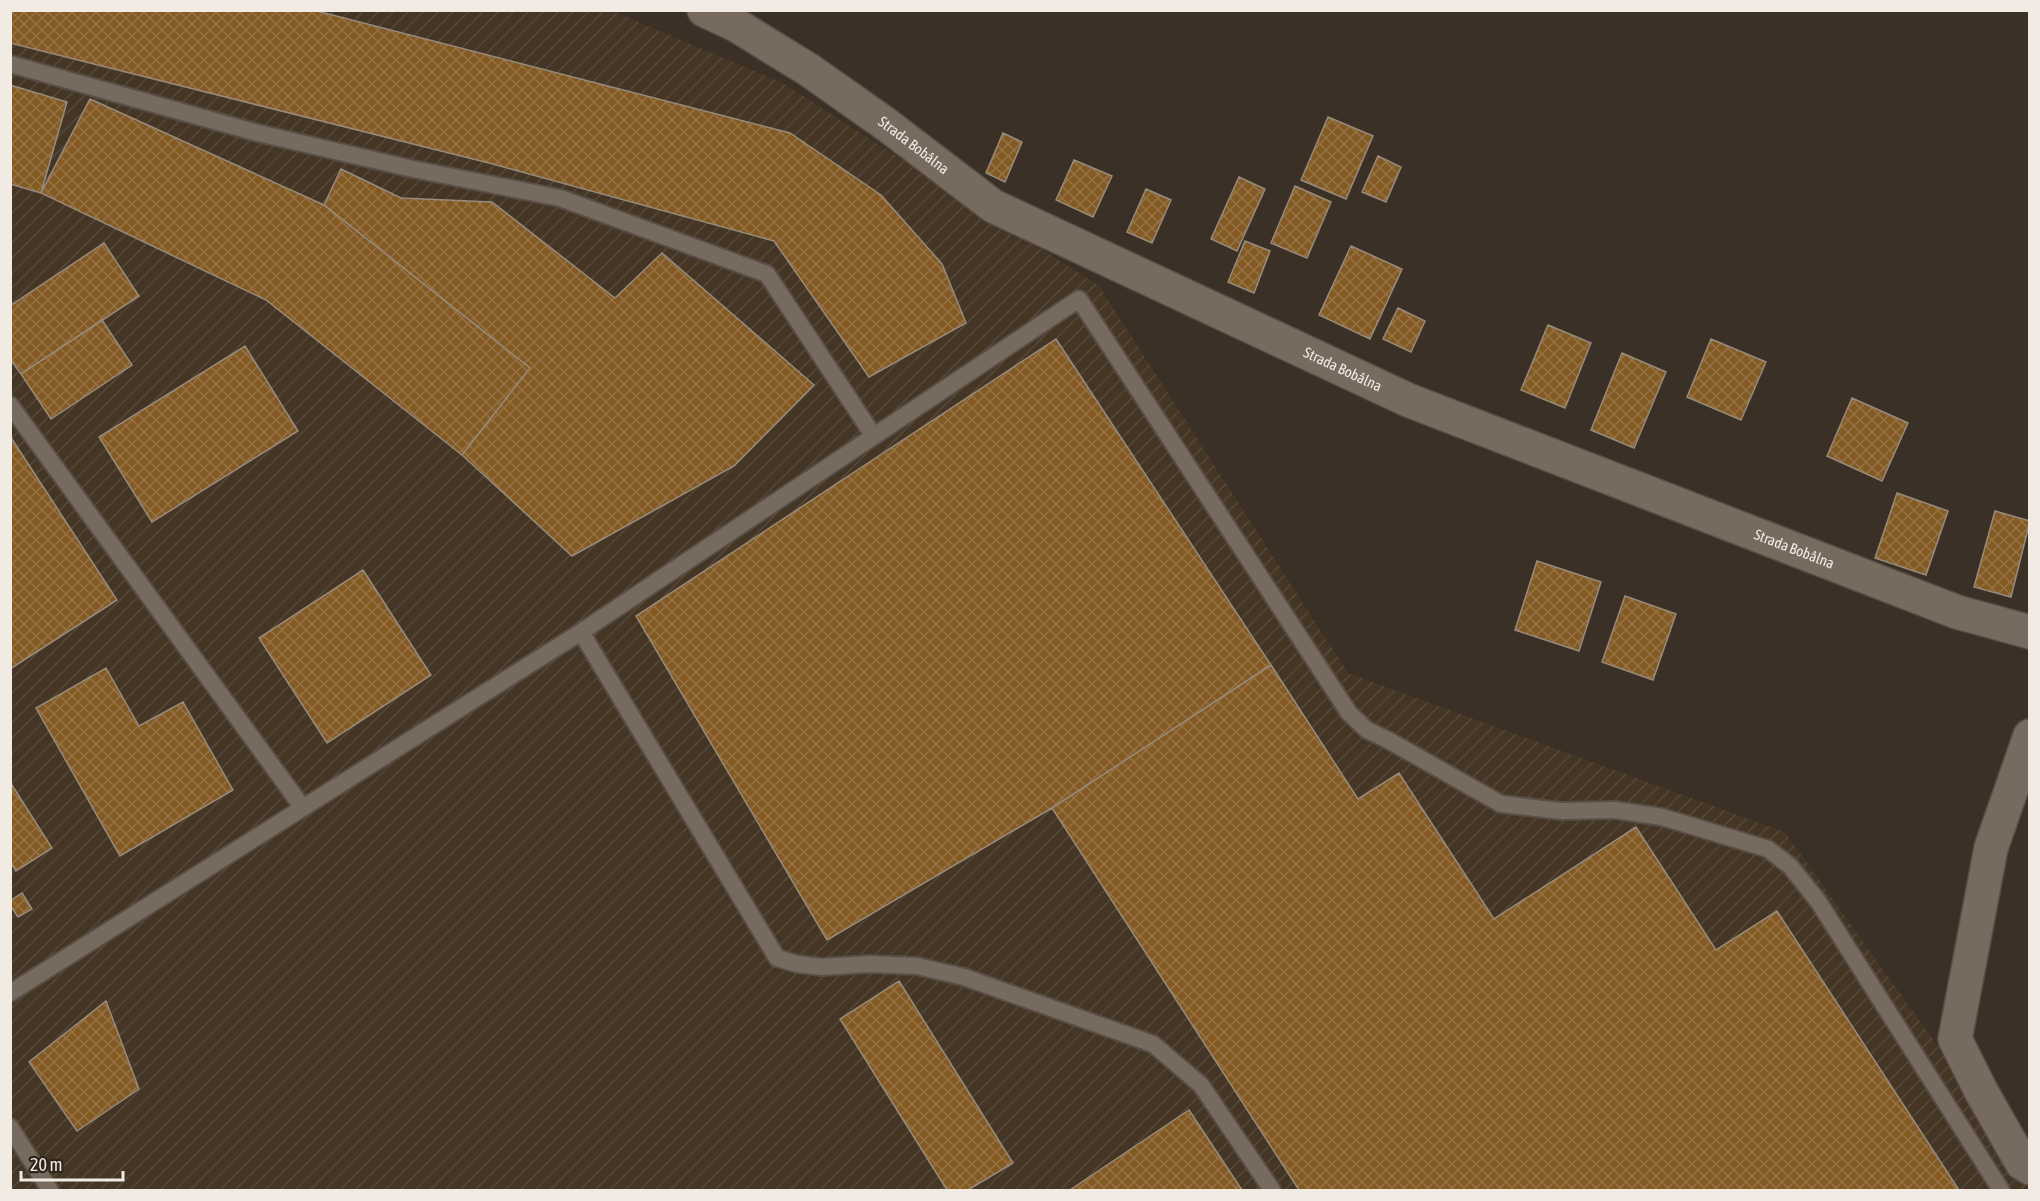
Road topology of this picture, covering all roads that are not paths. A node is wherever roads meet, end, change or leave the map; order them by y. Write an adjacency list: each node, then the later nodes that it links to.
1 (704, 10): 6 (street, Strada Bobâlna)
2 (10, 64): 4 (lane)
3 (10, 405): 8 (lane)
4 (873, 435): 5 (lane); 14 (lane)
5 (581, 632): 8 (lane); 13 (lane)
6 (2030, 632)
7 (2030, 736): 11 (street)
8 (303, 808): 9 (lane)
9 (10, 993)
10 (10, 1128): 12 (lane)
11 (2030, 1168)
12 (50, 1191)
13 (1272, 1191)
14 (2001, 1191)

